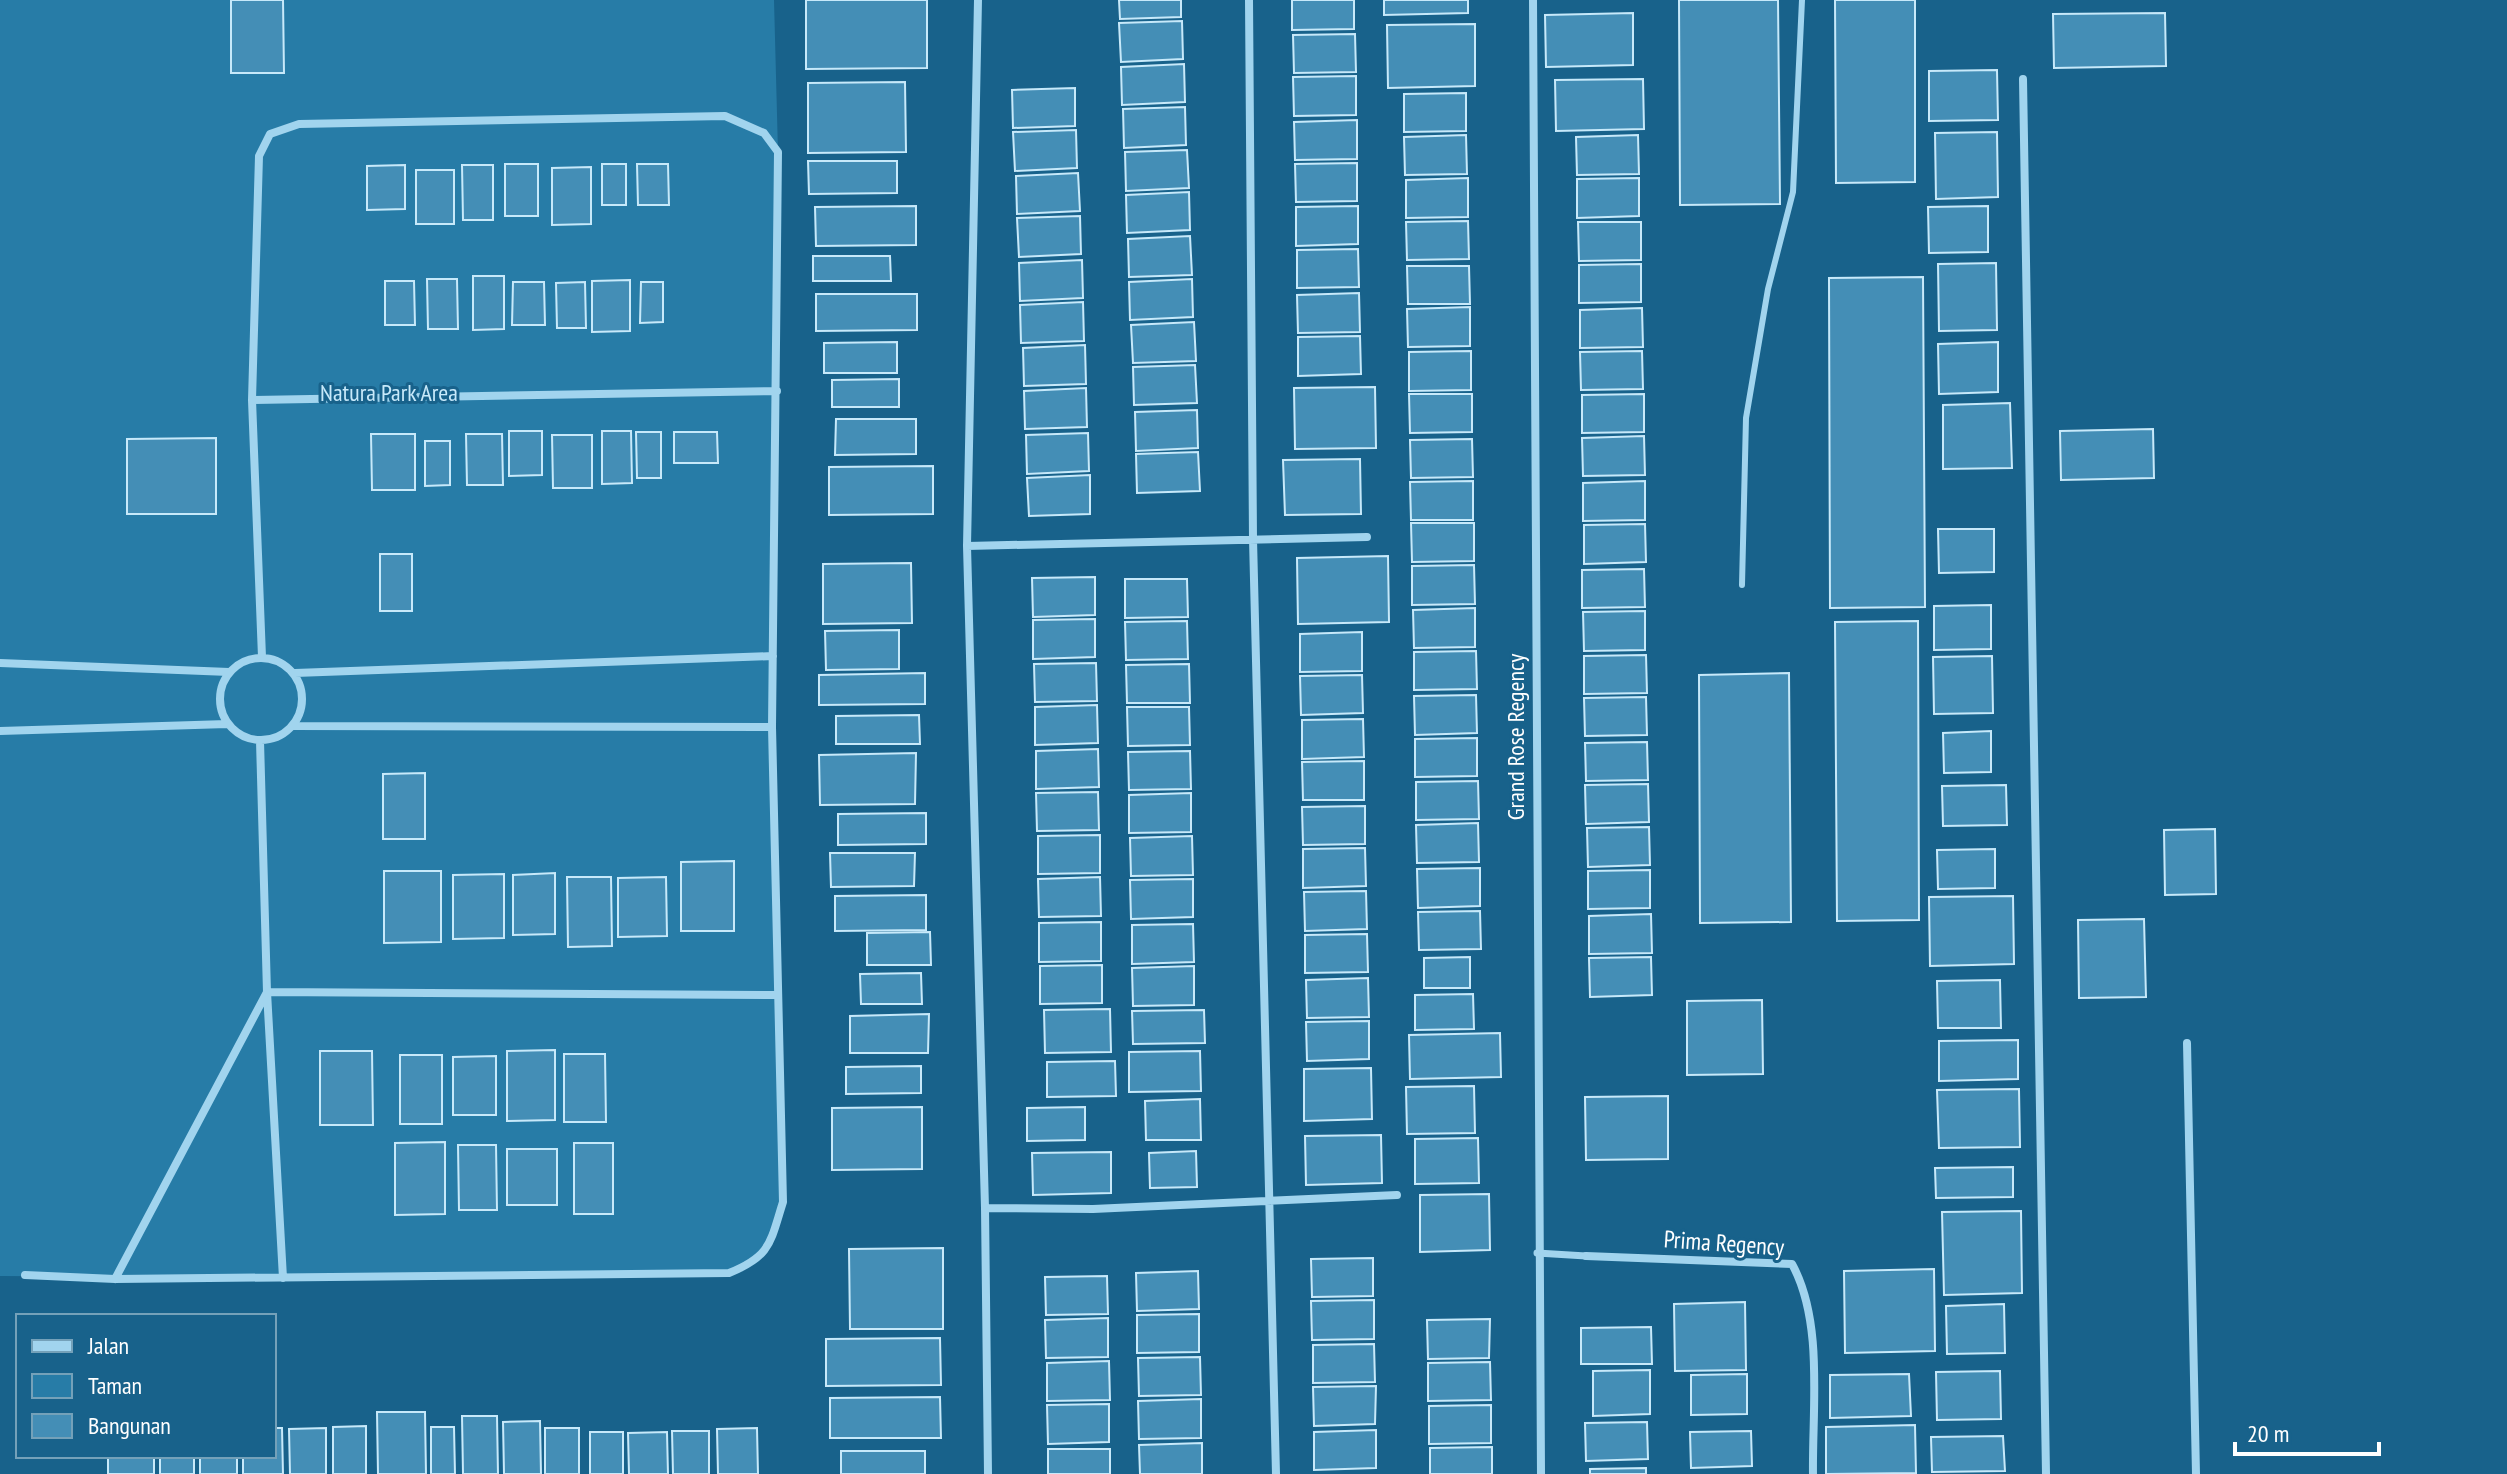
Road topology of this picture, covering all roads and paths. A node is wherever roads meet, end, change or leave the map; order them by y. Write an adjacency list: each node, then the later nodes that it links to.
1 (978, 0): 10 (street)
2 (1249, 0): 9 (street)
3 (1533, 0): 28 (street, Grand Rose Regency)
4 (1802, 0): 11 (lane)
5 (2023, 79): 37 (street)
6 (777, 391): 7 (street); 7 (street); 12 (street)
7 (252, 400): 13 (street)
8 (1367, 537): 9 (street)
9 (1253, 539): 10 (street); 26 (street)
10 (967, 546): 27 (street)
11 (1742, 585)
12 (773, 656): 16 (street); 19 (street)
13 (262, 657): 15 (street); 16 (street)
14 (0, 663): 15 (street)
15 (229, 672): 17 (street)
16 (295, 673): 18 (street)
17 (227, 724): 20 (street); 21 (street)
18 (294, 726): 19 (street); 21 (street)
19 (772, 727): 23 (street)
20 (0, 731)
21 (260, 741): 22 (street)
22 (267, 992): 23 (street); 31 (street); 32 (street)
23 (777, 995): 31 (street)
24 (2187, 1043): 38 (street)
25 (1397, 1195): 26 (street)
26 (1269, 1199): 27 (street); 34 (street)
27 (985, 1208): 33 (street)
28 (1537, 1253): 29 (street); 35 (street, Grand Rose Regency)
29 (1586, 1256): 36 (street, Prima Regency)
30 (25, 1275): 32 (street)
31 (283, 1278): 32 (street)
32 (115, 1279)
33 (988, 1474)
34 (1276, 1474)
35 (1541, 1474)
36 (1813, 1474)
37 (2046, 1474)
38 (2196, 1474)

